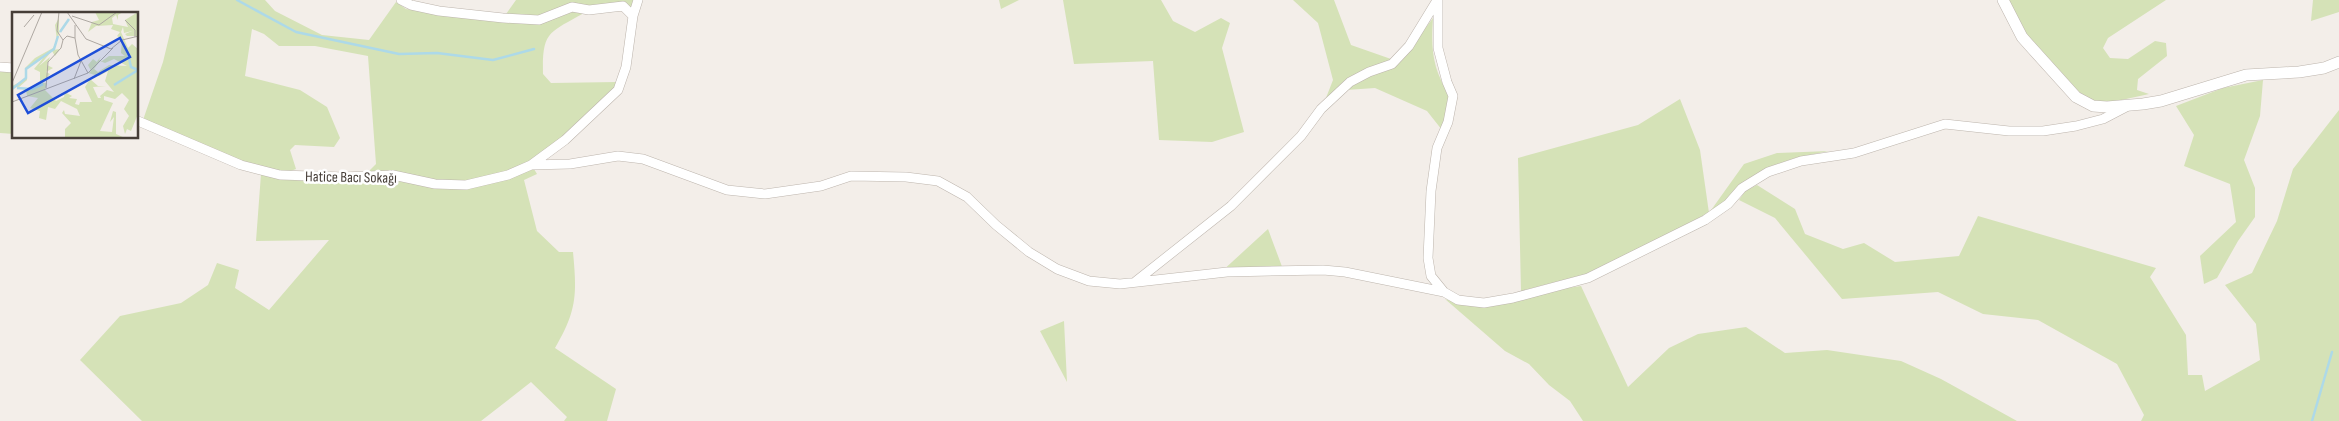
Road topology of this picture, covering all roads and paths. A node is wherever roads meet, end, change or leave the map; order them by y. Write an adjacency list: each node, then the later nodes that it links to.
1 (401, 0): 5 (street)
2 (638, 0): 5 (street)
3 (1437, 0): 10 (street); 11 (street)
4 (2003, 0): 7 (street)
5 (633, 16): 9 (street)
6 (2339, 62): 7 (street)
7 (2129, 106): 11 (street, Hatice Bacı Sokağı)
8 (139, 121): 9 (street, Hatice Bacı Sokağı)
9 (531, 165): 10 (street, Hatice Bacı Sokağı)
10 (1134, 282): 11 (street, Hatice Bacı Sokağı)
11 (1444, 292)

